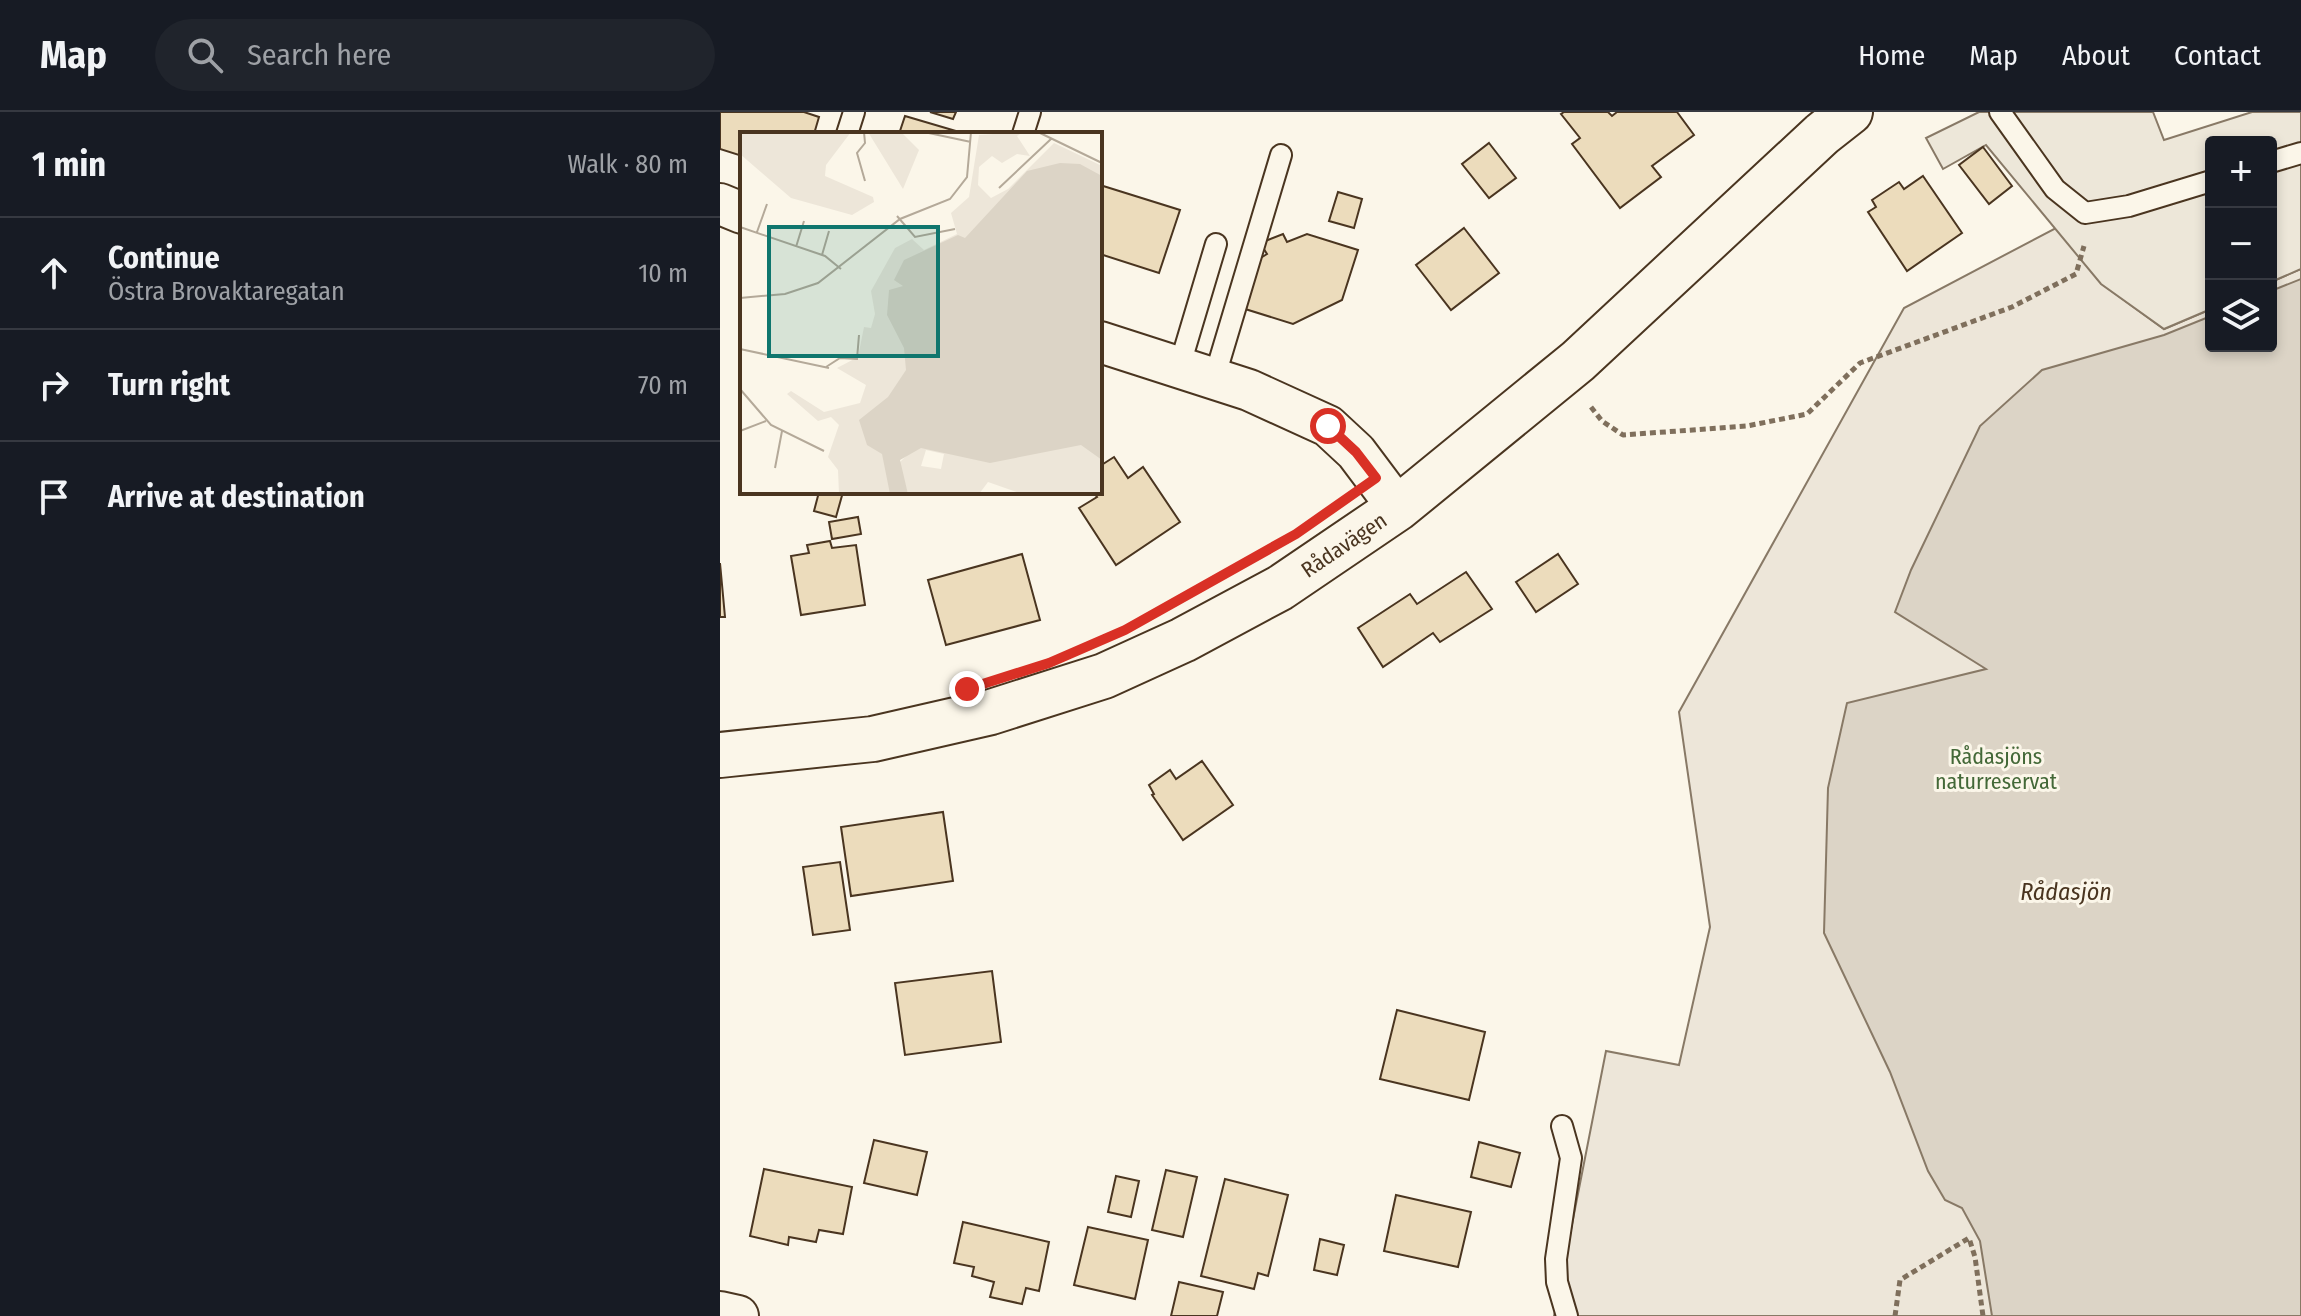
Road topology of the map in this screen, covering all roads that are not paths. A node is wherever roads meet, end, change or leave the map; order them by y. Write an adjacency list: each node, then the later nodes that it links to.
1 (854, 112): 5 (lane)
2 (1030, 112): 6 (lane)
3 (1850, 112): 16 (street, Rådavägen)
4 (2000, 112): 10 (lane)
5 (848, 132)
6 (1024, 132)
7 (2301, 153): 9 (lane)
8 (1281, 155): 15 (lane)
9 (2277, 160)
10 (2205, 183)
11 (720, 204): 12 (street)
12 (740, 212)
13 (1216, 244): 15 (lane)
14 (1102, 343): 15 (street)
15 (1196, 373): 16 (street)
16 (1398, 508): 17 (street, Rådavägen)
17 (720, 755)
18 (1562, 1126): 21 (lane)
19 (720, 1312): 20 (street)
20 (738, 1316)
21 (1567, 1316)

